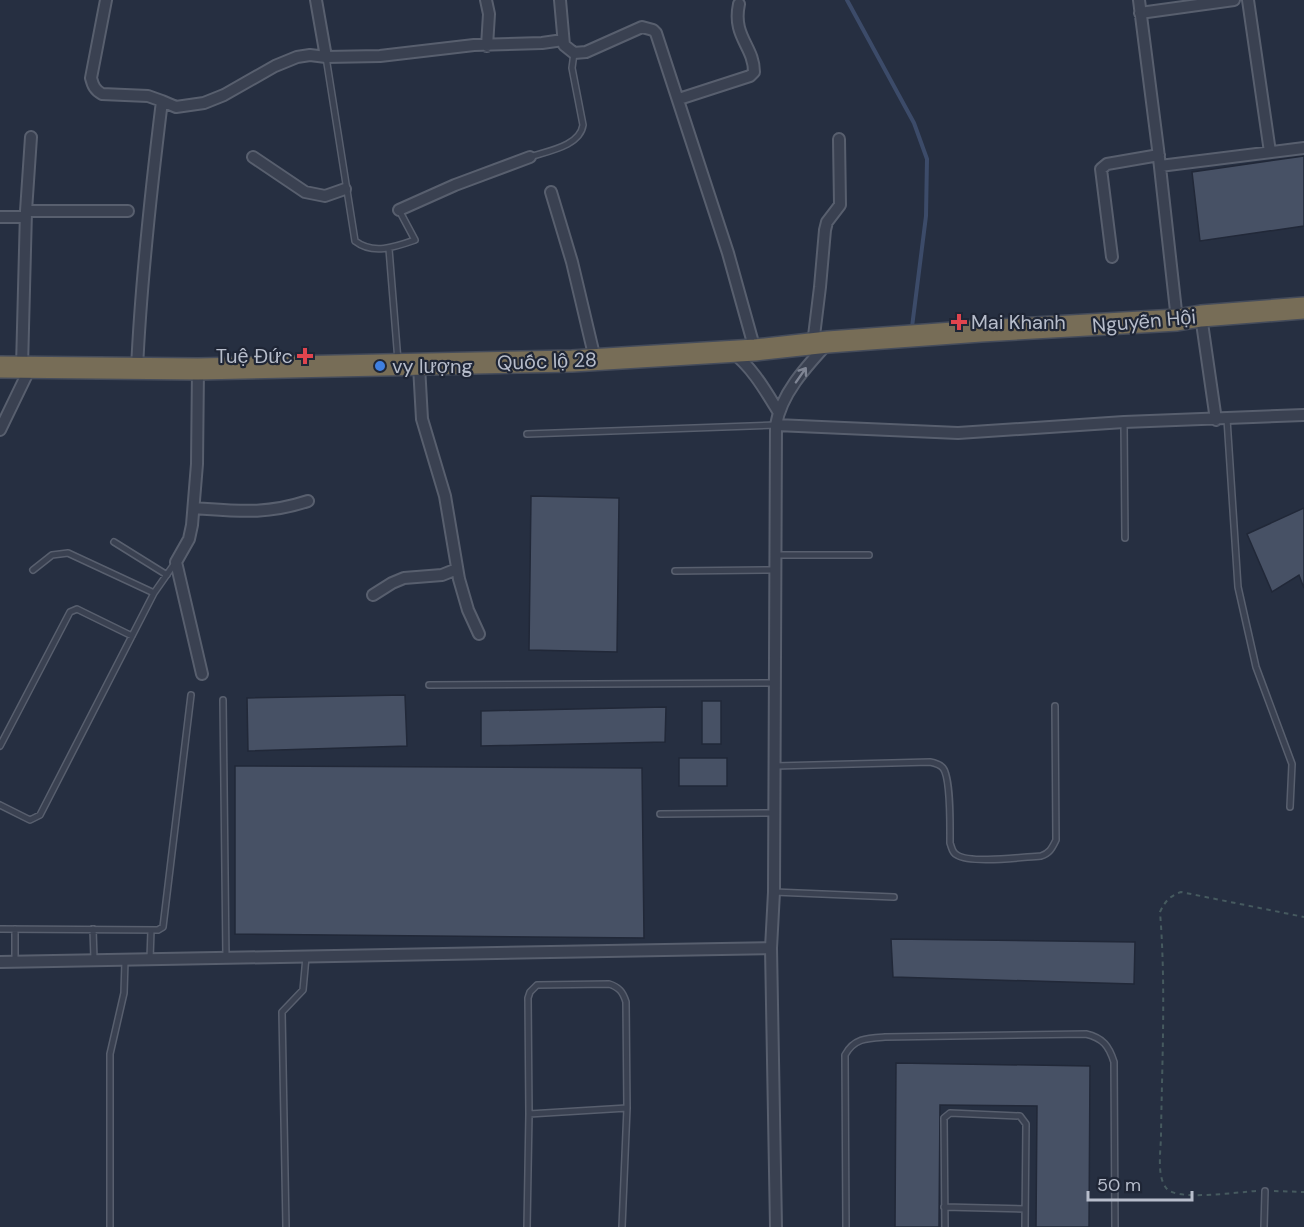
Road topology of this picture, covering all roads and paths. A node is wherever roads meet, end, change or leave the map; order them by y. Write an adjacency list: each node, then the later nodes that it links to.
1 (106, 0): 15 (street)
2 (316, 0): 13 (street)
3 (486, 0): 11 (street)
4 (560, 0): 10 (street)
5 (1139, 0): 9 (street)
6 (1234, 0): 9 (street)
7 (1248, 0): 19 (street)
8 (740, 4): 14 (street)
9 (1140, 13): 22 (street)
10 (563, 40): 11 (street); 12 (street)
11 (487, 46): 13 (street)
12 (574, 53): 14 (street); 21 (lane)
13 (326, 57): 15 (street); 23 (lane)
14 (679, 99): 37 (street)
15 (162, 101): 42 (street)
16 (31, 137): 27 (street)
17 (839, 139): 35 (street)
18 (1304, 148): 19 (street)
19 (1270, 152): 22 (street)
20 (253, 157): 23 (street)
21 (530, 158): 25 (street)
22 (1159, 161): 30 (street); 33 (street)
23 (345, 189): 29 (lane)
24 (551, 192): 38 (street)
25 (399, 210): 29 (lane)
26 (128, 211): 27 (street)
27 (26, 214): 28 (street); 41 (street)
28 (0, 217)
29 (389, 249): 39 (lane)
30 (1112, 257)
31 (1304, 308): 32 (highway, Nguyễn Hội)
32 (1201, 316): 33 (highway, Nguyễn Hội); 46 (street)
33 (1177, 320): 34 (highway, Nguyễn Hội)
34 (913, 336): 35 (highway, Quốc lộ 28)
35 (820, 343): 37 (highway, Quốc lộ 28); 44 (street, one-way to 35)
36 (730, 350): 37 (highway, Quốc lộ 28); 38 (highway, Quốc lộ 28); 44 (street)
37 (755, 350)
38 (595, 359): 39 (highway, Quốc lộ 28)
39 (409, 366): 43 (highway, Quốc lộ 28); 58 (street)
40 (0, 367): 41 (highway, Quốc lộ 28)
41 (26, 368): 42 (highway, Quốc lộ 28); 49 (street)
42 (137, 369): 43 (highway, Quốc lộ 28)
43 (198, 369): 52 (street)
44 (778, 411): 48 (street)
45 (1304, 415): 46 (street)
46 (1221, 419): 47 (street); 76 (lane)
47 (1124, 422): 48 (street); 53 (lane)
48 (776, 425): 50 (lane); 55 (street)
49 (0, 430)
50 (527, 434)
51 (308, 501): 52 (street)
52 (194, 508): 57 (street)
53 (1125, 538)
54 (114, 542): 62 (lane)
55 (774, 555): 56 (lane); 60 (street)
56 (869, 555)
57 (176, 562): 62 (lane); 67 (street)
58 (457, 568): 64 (street); 65 (street)
59 (33, 570): 63 (lane)
60 (774, 570): 61 (lane); 68 (street)
61 (675, 571)
62 (167, 574): 63 (lane)
63 (154, 593): 66 (lane)
64 (373, 595)
65 (479, 634)
66 (132, 636): 73 (lane); 75 (lane)
67 (202, 674)
68 (774, 683): 69 (lane); 74 (street)
69 (429, 685)
70 (191, 695): 85 (lane)
71 (223, 700): 88 (lane)
72 (1055, 706): 74 (lane)
73 (0, 746)
74 (775, 766): 77 (street)
75 (0, 805)
76 (1290, 807)
77 (773, 813): 78 (lane); 79 (street)
78 (660, 814)
79 (774, 892): 80 (lane); 86 (street)
80 (894, 897)
81 (1304, 917): 96 (path)
82 (0, 929): 83 (lane)
83 (15, 929): 84 (lane); 93 (lane)
84 (93, 930): 85 (lane); 90 (lane)
85 (151, 930): 89 (lane)
86 (771, 948): 87 (street); 104 (street)
87 (306, 957): 88 (street); 101 (lane)
88 (226, 958): 89 (street)
89 (150, 960): 91 (street)
90 (94, 961): 91 (street); 93 (street)
91 (125, 961): 100 (lane)
92 (0, 962): 93 (street)
93 (15, 962)
94 (627, 1108): 95 (lane); 95 (lane); 103 (lane)
95 (529, 1114): 102 (lane)
96 (1265, 1191): 97 (path); 109 (lane)
97 (1304, 1192)
98 (944, 1207): 99 (lane); 99 (lane); 106 (lane)
99 (1025, 1209): 107 (lane)
100 (110, 1227)
101 (286, 1227)
102 (527, 1227)
103 (622, 1227)
104 (776, 1227)
105 (846, 1227): 108 (lane)
106 (945, 1227)
107 (1025, 1227)
108 (1115, 1227)
109 (1264, 1227)

